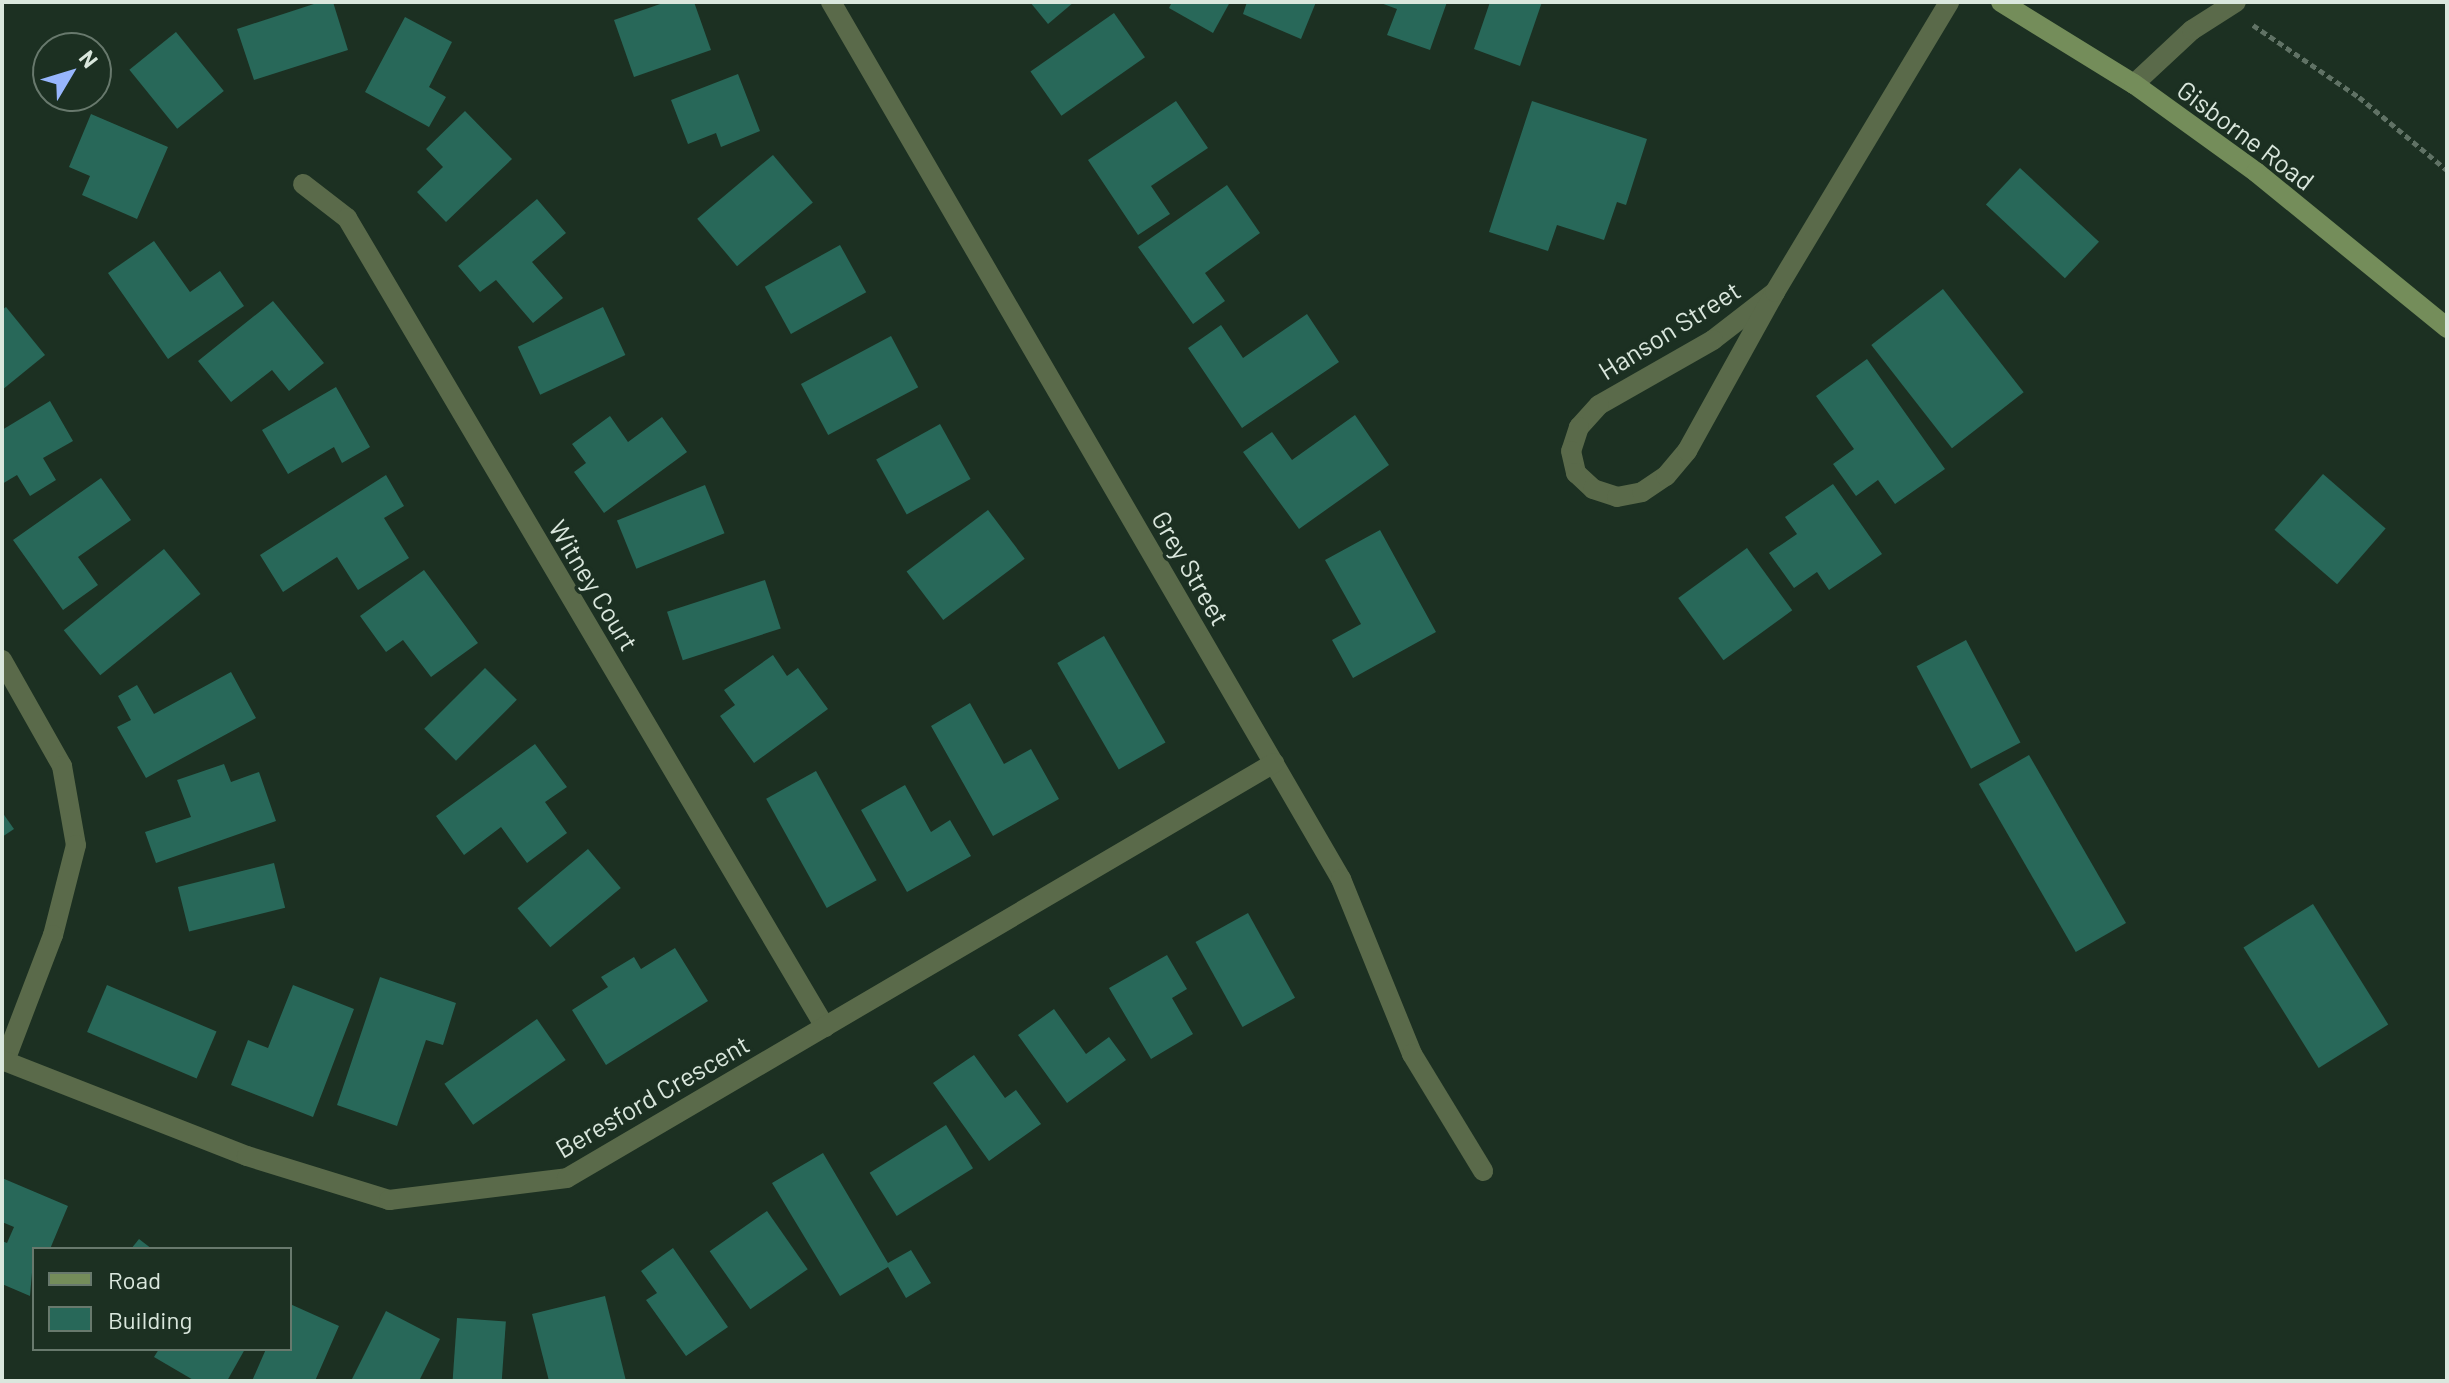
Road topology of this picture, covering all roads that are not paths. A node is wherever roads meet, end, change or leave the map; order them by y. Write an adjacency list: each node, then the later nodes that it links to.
1 (831, 2): 10 (street, Grey Street)
2 (1949, 2): 7 (street, Hanson Street)
3 (2001, 2): 5 (main road, Gisborne Road)
4 (2232, 5): 5 (street)
5 (2134, 84): 8 (main road, Gisborne Road)
6 (303, 184): 11 (street, Witney Court)
7 (1775, 292): 7 (street, Hanson Street)
8 (2447, 328)
9 (2, 660): 12 (street)
10 (1274, 763): 11 (street, Beresford Crescent); 13 (street, Grey Street)
11 (825, 1027): 12 (street, Beresford Crescent)
12 (3, 1060)
13 (1483, 1171)

